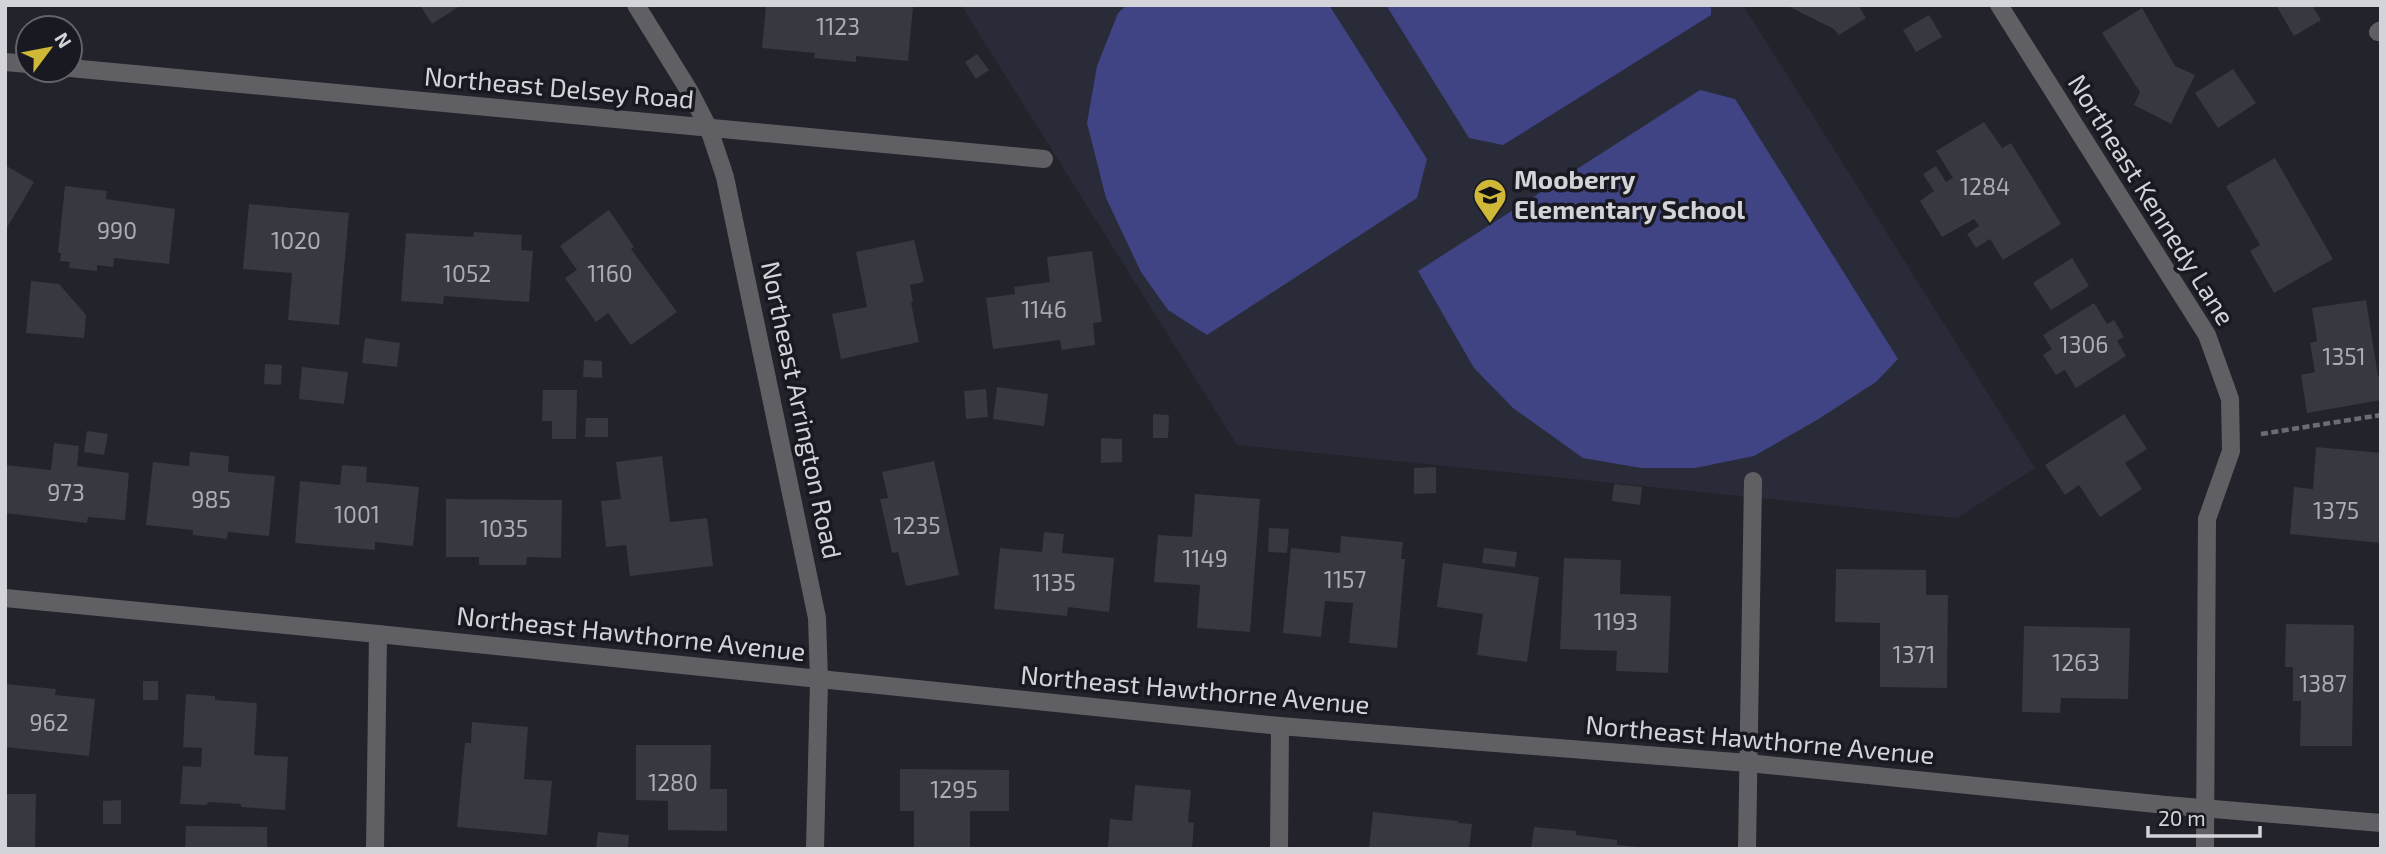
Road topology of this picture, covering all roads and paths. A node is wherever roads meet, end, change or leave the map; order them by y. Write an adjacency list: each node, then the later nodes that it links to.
1 (636, 5): 4 (street, Northeast Arrington Road)
2 (1999, 5): 14 (street, Northeast Kennedy Lane)
3 (84, 69): 4 (street, Northeast Delsey Road)
4 (709, 129): 5 (street, Northeast Delsey Road); 11 (street, Northeast Arrington Road)
5 (1044, 159)
6 (2381, 415): 7 (path)
7 (2261, 434)
8 (1753, 481): 13 (street)
9 (5, 598): 10 (street, Northeast Hawthorne Avenue)
10 (378, 634): 11 (street, Northeast Hawthorne Avenue); 16 (street)
11 (819, 680): 12 (street, Northeast Hawthorne Avenue); 17 (street, Northeast Arrington Road)
12 (1280, 726): 13 (street, Northeast Hawthorne Avenue); 18 (street)
13 (1748, 763): 14 (street, Northeast Hawthorne Avenue); 19 (street)
14 (2206, 808): 15 (street, Northeast Hawthorne Avenue); 20 (street, Northeast Kennedy Lane)
15 (2381, 823)
16 (375, 849)
17 (815, 849)
18 (1279, 849)
19 (1747, 849)
20 (2205, 849)

